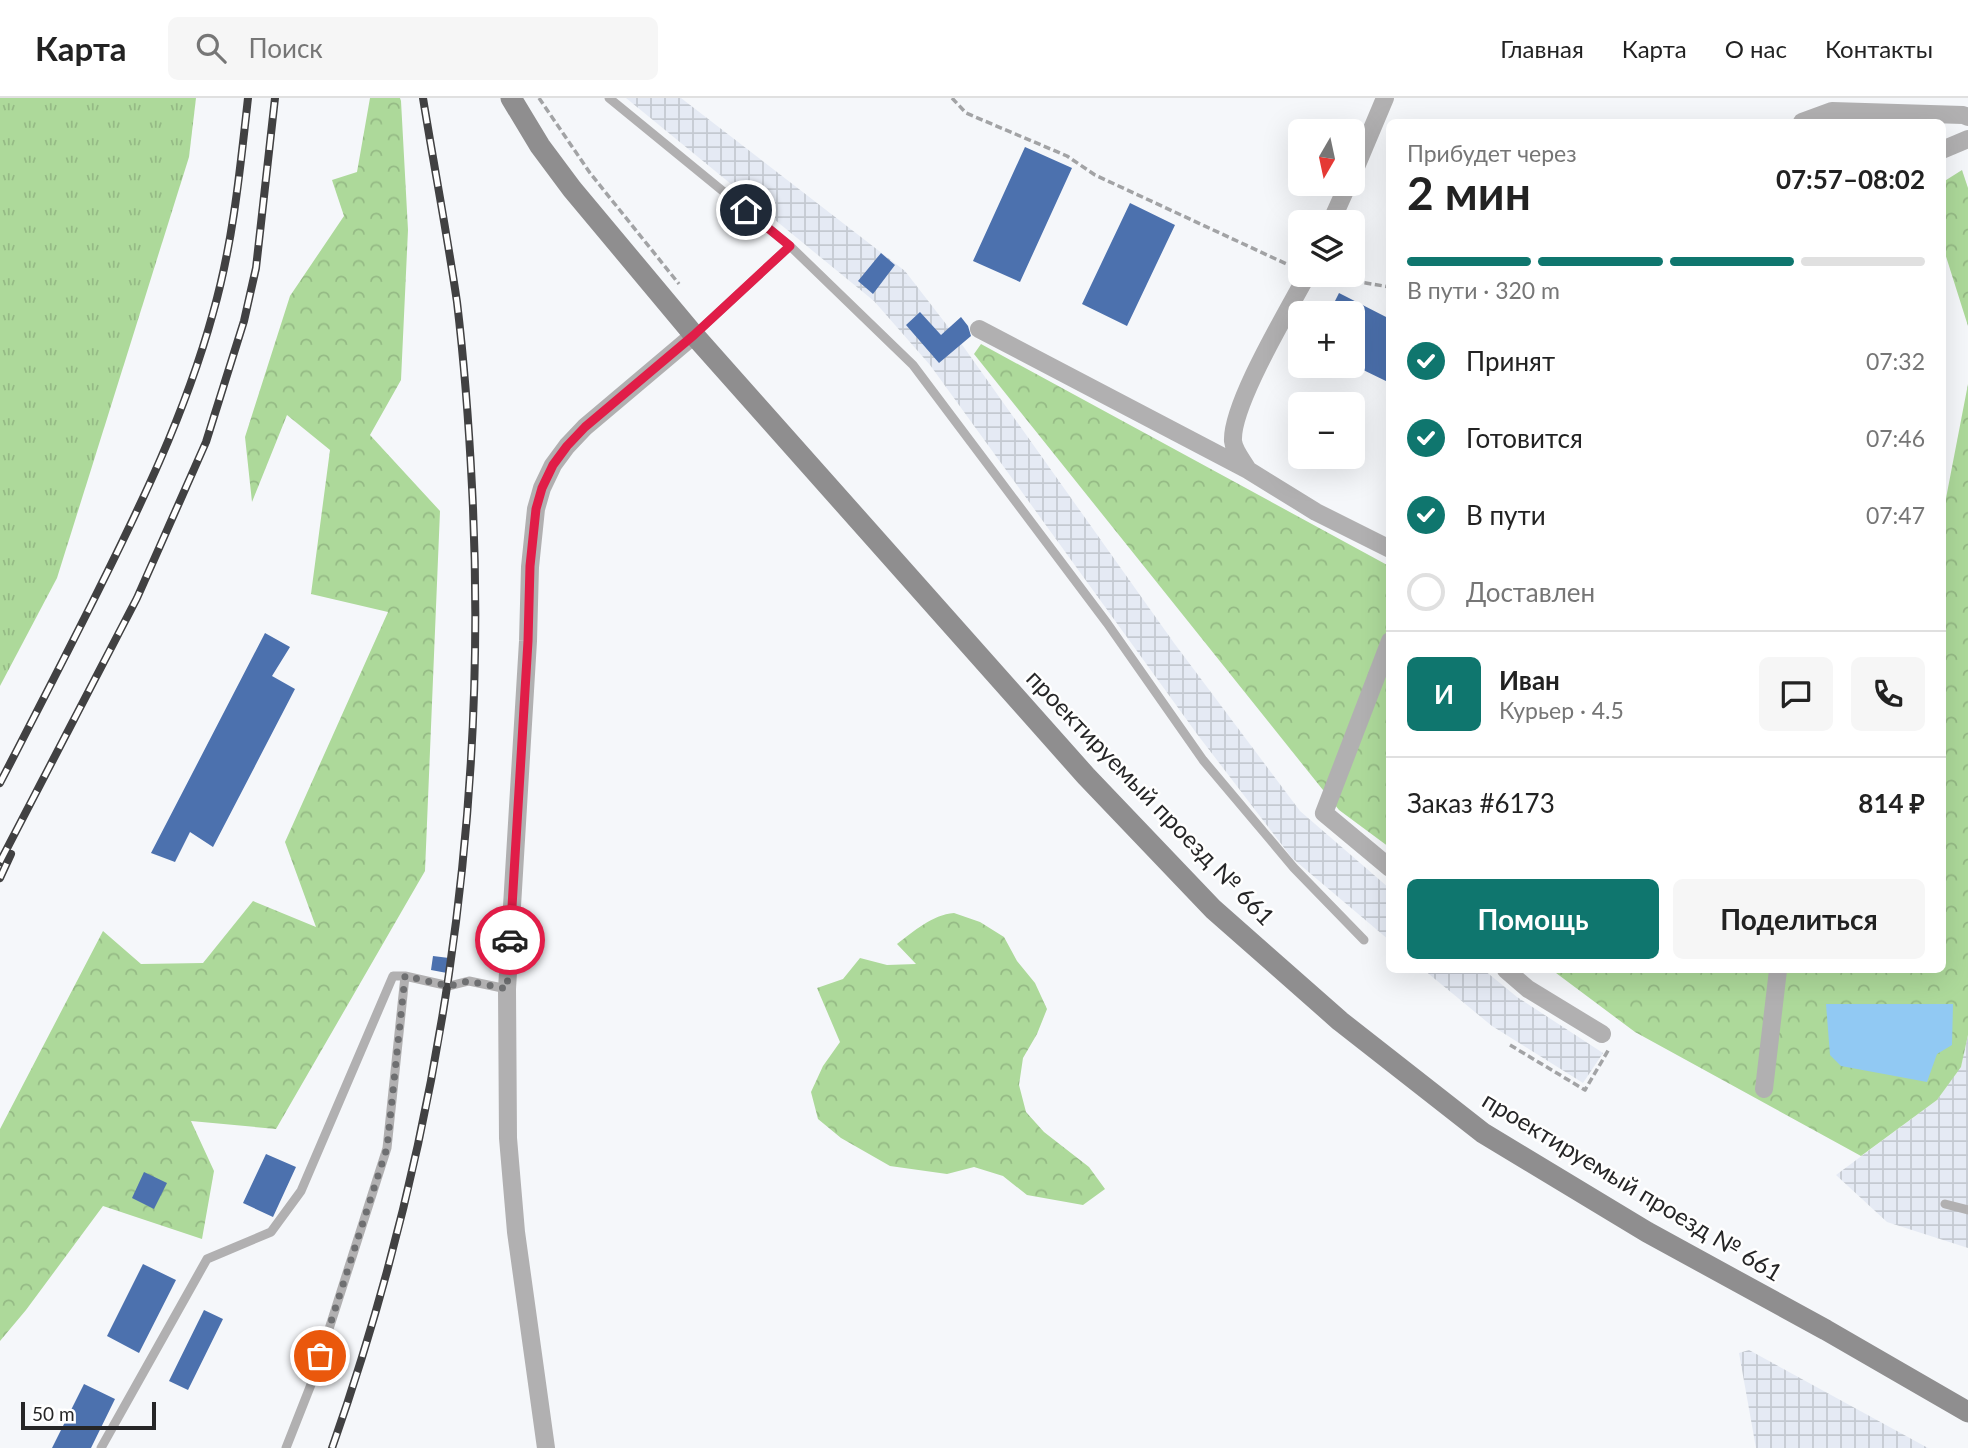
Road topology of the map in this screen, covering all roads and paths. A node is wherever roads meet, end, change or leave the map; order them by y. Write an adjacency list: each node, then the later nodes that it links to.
1 (511, 98): 18 (main road, проектируемый проезд № 661)
2 (539, 98): 14 (path)
3 (609, 98): 11 (lane)
4 (952, 98): 12 (path)
5 (1385, 98): 9 (street)
6 (1968, 117): 7 (street)
7 (1810, 119)
8 (1968, 139): 10 (street)
9 (1365, 146)
10 (1946, 148)
11 (790, 246): 18 (lane); 23 (lane)
12 (1288, 264)
13 (1365, 283): 15 (path)
14 (680, 285)
15 (1386, 286)
16 (1301, 287): 19 (street)
17 (979, 329): 19 (street)
18 (694, 335): 27 (street); 33 (main road, проектируемый проезд № 661)
19 (1248, 470): 20 (street)
20 (1386, 547)
21 (1386, 651): 22 (street)
22 (1386, 865)
23 (1364, 940)
24 (1509, 973): 28 (street)
25 (1778, 973): 30 (street)
26 (405, 976): 27 (lane); 34 (lane); 35 (lane)
27 (507, 989): 36 (street)
28 (1602, 1034): 29 (path)
29 (1510, 1045)
30 (1764, 1089)
31 (1945, 1204): 32 (lane)
32 (1968, 1210)
33 (1968, 1412)
34 (101, 1448)
35 (286, 1448)
36 (546, 1448)

